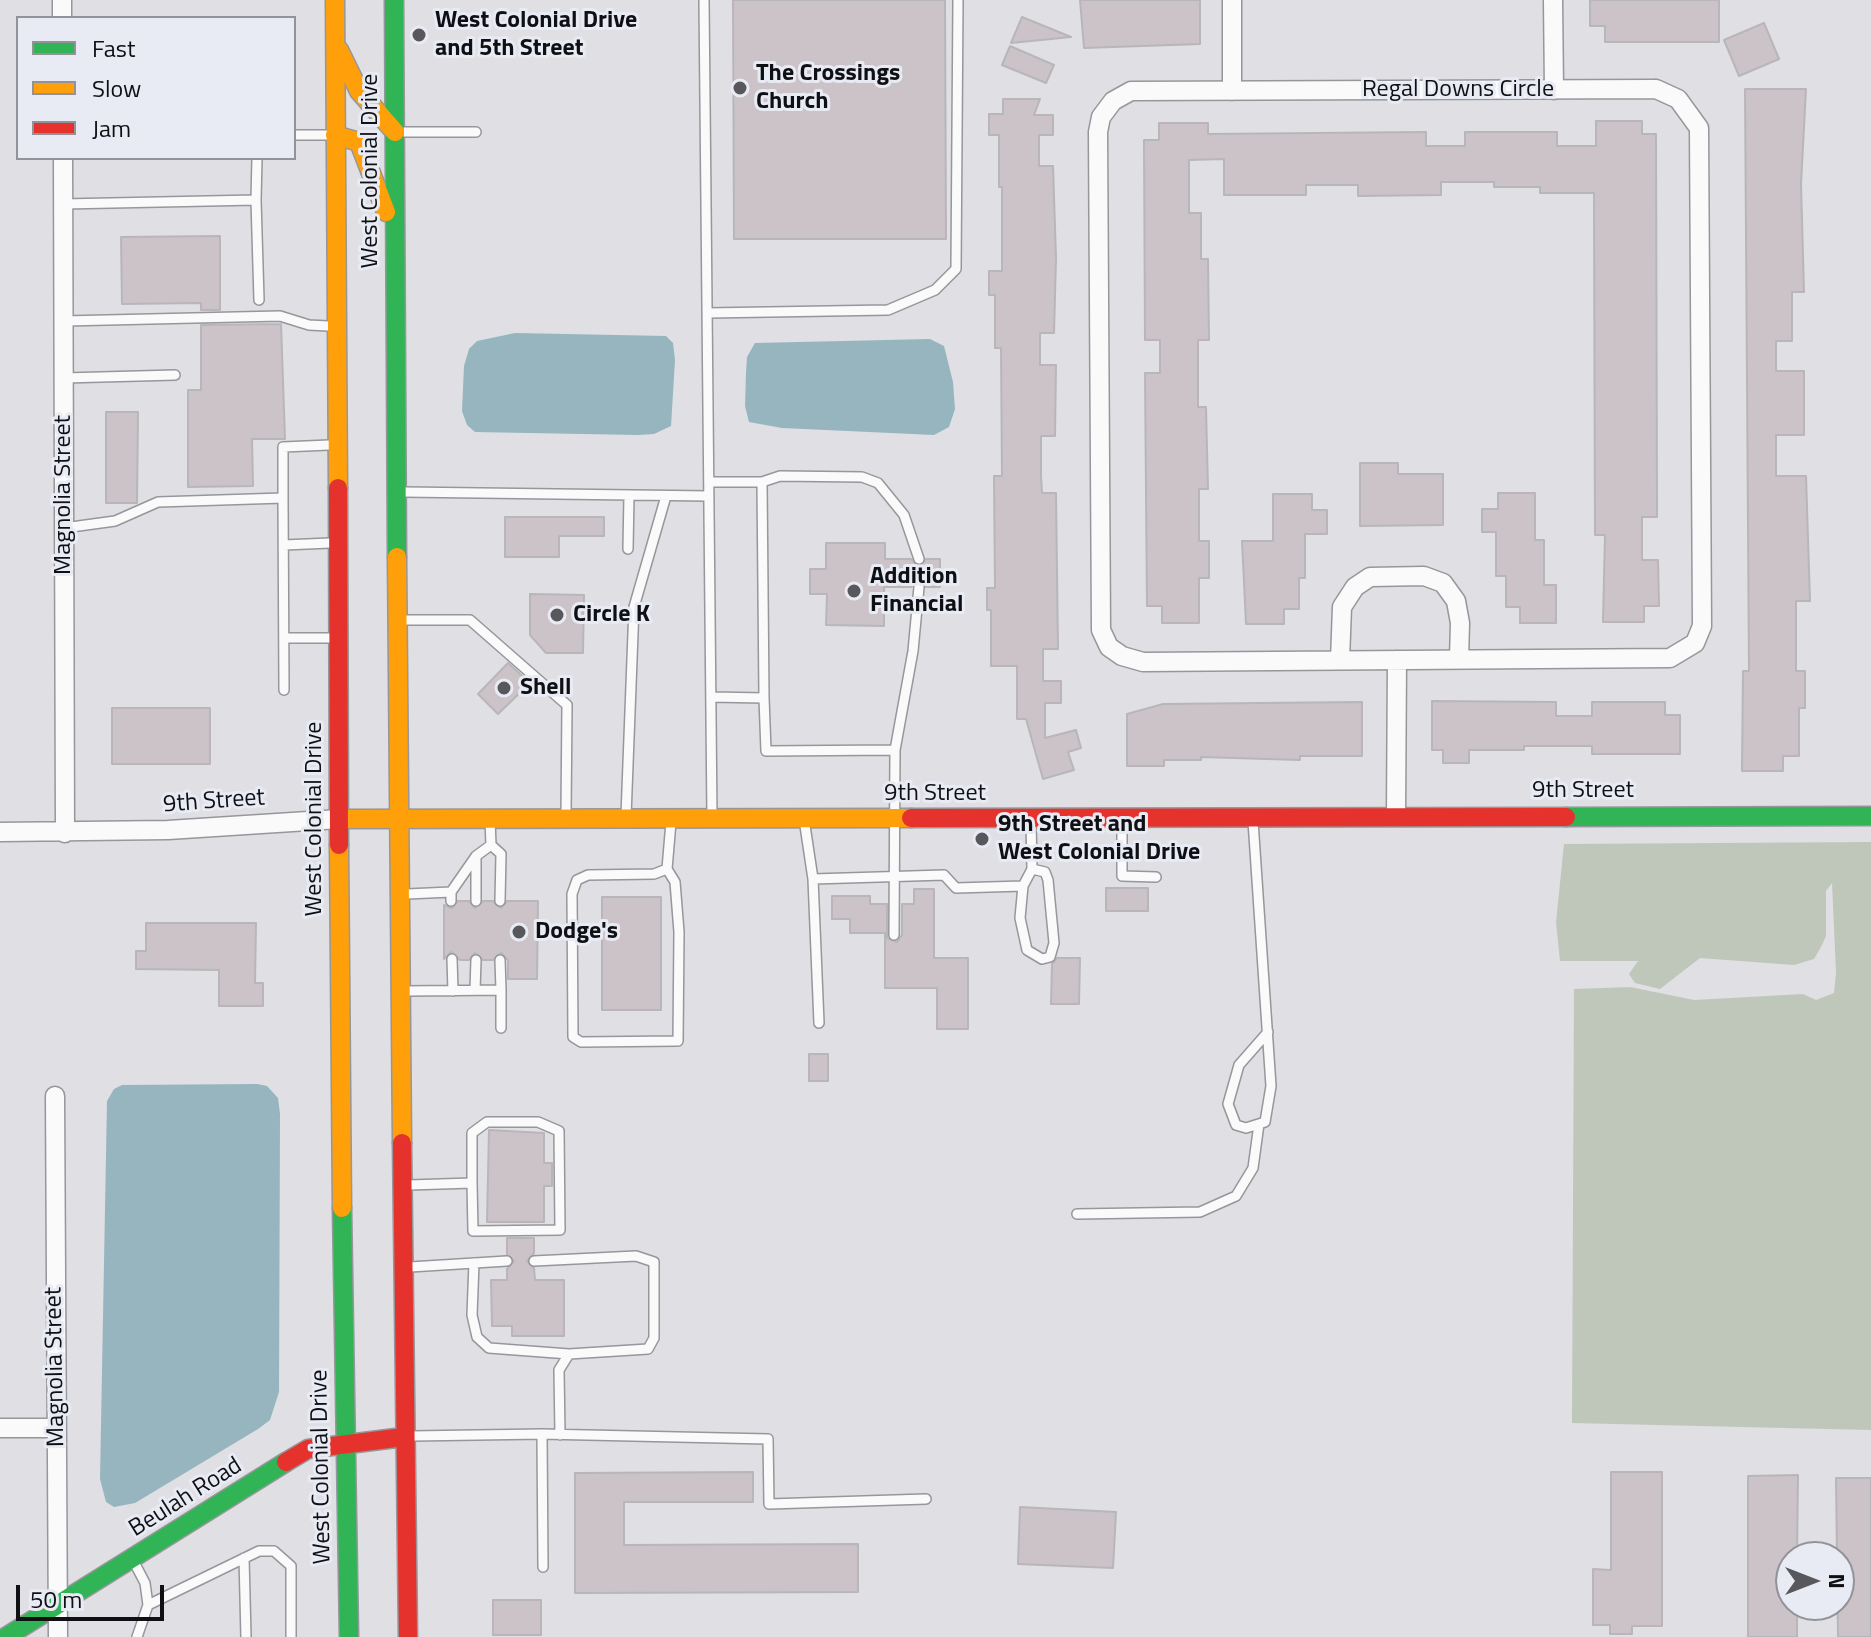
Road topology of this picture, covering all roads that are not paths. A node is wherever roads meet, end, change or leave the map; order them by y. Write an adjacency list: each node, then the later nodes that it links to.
1 (335, 0): 7 (main road, West Colonial Drive)
2 (394, 0): 10 (main road, West Colonial Drive)
3 (704, 0): 20 (lane)
4 (958, 0): 20 (lane)
5 (1232, 0): 9 (street)
6 (1553, 0): 8 (street)
7 (335, 42): 10 (main road); 13 (main road, West Colonial Drive)
8 (1554, 90): 9 (street, Regal Downs Circle); 42 (street, Regal Downs Circle)
9 (1232, 91): 43 (street, Regal Downs Circle)
10 (395, 132): 11 (lane); 18 (main road, West Colonial Drive)
11 (476, 132)
12 (296, 135): 13 (lane)
13 (335, 135): 18 (main road); 22 (main road, West Colonial Drive)
14 (63, 160): 17 (street, Magnolia Street)
15 (257, 160): 16 (lane)
16 (256, 200): 17 (lane); 19 (lane)
17 (63, 204): 21 (street, Magnolia Street)
18 (395, 239): 28 (main road, West Colonial Drive)
19 (259, 300)
20 (708, 313): 26 (lane)
21 (64, 321): 22 (lane); 24 (street, Magnolia Street)
22 (336, 326): 25 (main road, West Colonial Drive)
23 (175, 375): 24 (lane)
24 (64, 378): 33 (street, Magnolia Street)
25 (336, 445): 32 (lane); 34 (main road, West Colonial Drive)
26 (709, 482): 27 (lane); 31 (lane)
27 (762, 482): 37 (lane); 47 (lane)
28 (397, 493): 29 (lane); 39 (main road, West Colonial Drive)
29 (629, 495): 30 (lane); 36 (lane)
30 (666, 496): 31 (lane); 55 (lane)
31 (709, 496): 46 (lane)
32 (283, 498): 33 (lane); 35 (lane)
33 (64, 528): 64 (street, Magnolia Street)
34 (337, 543): 35 (lane); 41 (main road, West Colonial Drive)
35 (284, 545): 40 (lane)
36 (628, 549)
37 (919, 559)
38 (919, 587): 48 (lane)
39 (398, 619): 52 (main road, West Colonial Drive); 54 (lane)
40 (284, 638): 41 (lane); 45 (lane)
41 (338, 638): 58 (main road, West Colonial Drive)
42 (1459, 659): 43 (street); 44 (street, Regal Downs Circle)
43 (1340, 660): 44 (street, Regal Downs Circle)
44 (1397, 660): 49 (street)
45 (284, 690)
46 (711, 697): 47 (lane); 60 (lane)
47 (764, 698): 48 (lane)
48 (895, 750): 62 (lane)
49 (1396, 815): 50 (main road, 9th Street); 51 (main road, 9th Street)
50 (1871, 816)
51 (1253, 817): 57 (main road, 9th Street); 86 (lane)
52 (398, 818): 53 (main road, 9th Street); 58 (main road, 9th Street); 73 (main road, West Colonial Drive)
53 (490, 818): 54 (main road, 9th Street); 65 (lane)
54 (566, 818): 55 (main road, 9th Street)
55 (626, 818): 59 (main road, 9th Street)
56 (1031, 818): 57 (main road, 9th Street); 62 (main road, 9th Street); 68 (lane)
57 (1122, 818): 70 (lane)
58 (339, 819): 64 (street, 9th Street); 102 (main road, West Colonial Drive)
59 (672, 819): 60 (main road, 9th Street); 67 (lane)
60 (712, 819): 61 (main road, 9th Street)
61 (804, 819): 62 (main road, 9th Street); 71 (lane)
62 (893, 819): 69 (lane)
63 (0, 832): 64 (street, 9th Street)
64 (65, 833)
65 (491, 845): 66 (lane); 75 (lane)
66 (476, 856): 73 (lane); 74 (lane)
67 (667, 869): 67 (lane)
68 (1032, 869): 72 (lane); 72 (lane)
69 (892, 877): 71 (lane); 72 (lane); 76 (lane)
70 (1156, 877)
71 (813, 879): 84 (lane)
72 (1023, 886)
73 (399, 895): 82 (main road, West Colonial Drive)
74 (476, 901)
75 (500, 901)
76 (894, 935)
77 (452, 959): 83 (lane)
78 (476, 960): 80 (lane)
79 (500, 960): 81 (lane)
80 (475, 990): 81 (lane); 83 (lane)
81 (501, 990): 85 (lane)
82 (400, 991): 83 (lane); 90 (main road, West Colonial Drive)
83 (453, 991)
84 (819, 1023)
85 (501, 1028)
86 (1268, 1032): 88 (lane); 88 (lane)
87 (55, 1096): 98 (street, Magnolia Street)
88 (1259, 1124): 91 (lane)
89 (472, 1183): 89 (lane); 90 (lane)
90 (402, 1185): 95 (main road, West Colonial Drive)
91 (1077, 1214)
92 (507, 1261): 94 (lane)
93 (534, 1261): 96 (lane)
94 (474, 1263): 95 (lane); 96 (lane)
95 (402, 1267): 101 (main road, West Colonial Drive)
96 (569, 1354): 100 (lane)
97 (0, 1428): 98 (street)
98 (56, 1428): 107 (street, Magnolia Street)
99 (542, 1434): 100 (lane); 101 (lane); 106 (lane)
100 (560, 1435): 103 (lane)
101 (404, 1437): 102 (main road, Beulah Road); 115 (main road, West Colonial Drive)
102 (346, 1444): 105 (main road, Beulah Road); 114 (main road, West Colonial Drive)
103 (926, 1499)
104 (244, 1558): 108 (lane); 112 (lane); 113 (lane)
105 (132, 1559): 107 (main road, Beulah Road); 108 (lane)
106 (543, 1567)
107 (59, 1602): 109 (main road, Beulah Road); 110 (street, Magnolia Street)
108 (148, 1605): 111 (lane)
109 (6, 1637)
110 (58, 1637)
111 (137, 1637)
112 (246, 1637)
113 (291, 1637)
114 (349, 1637)
115 (408, 1637)

